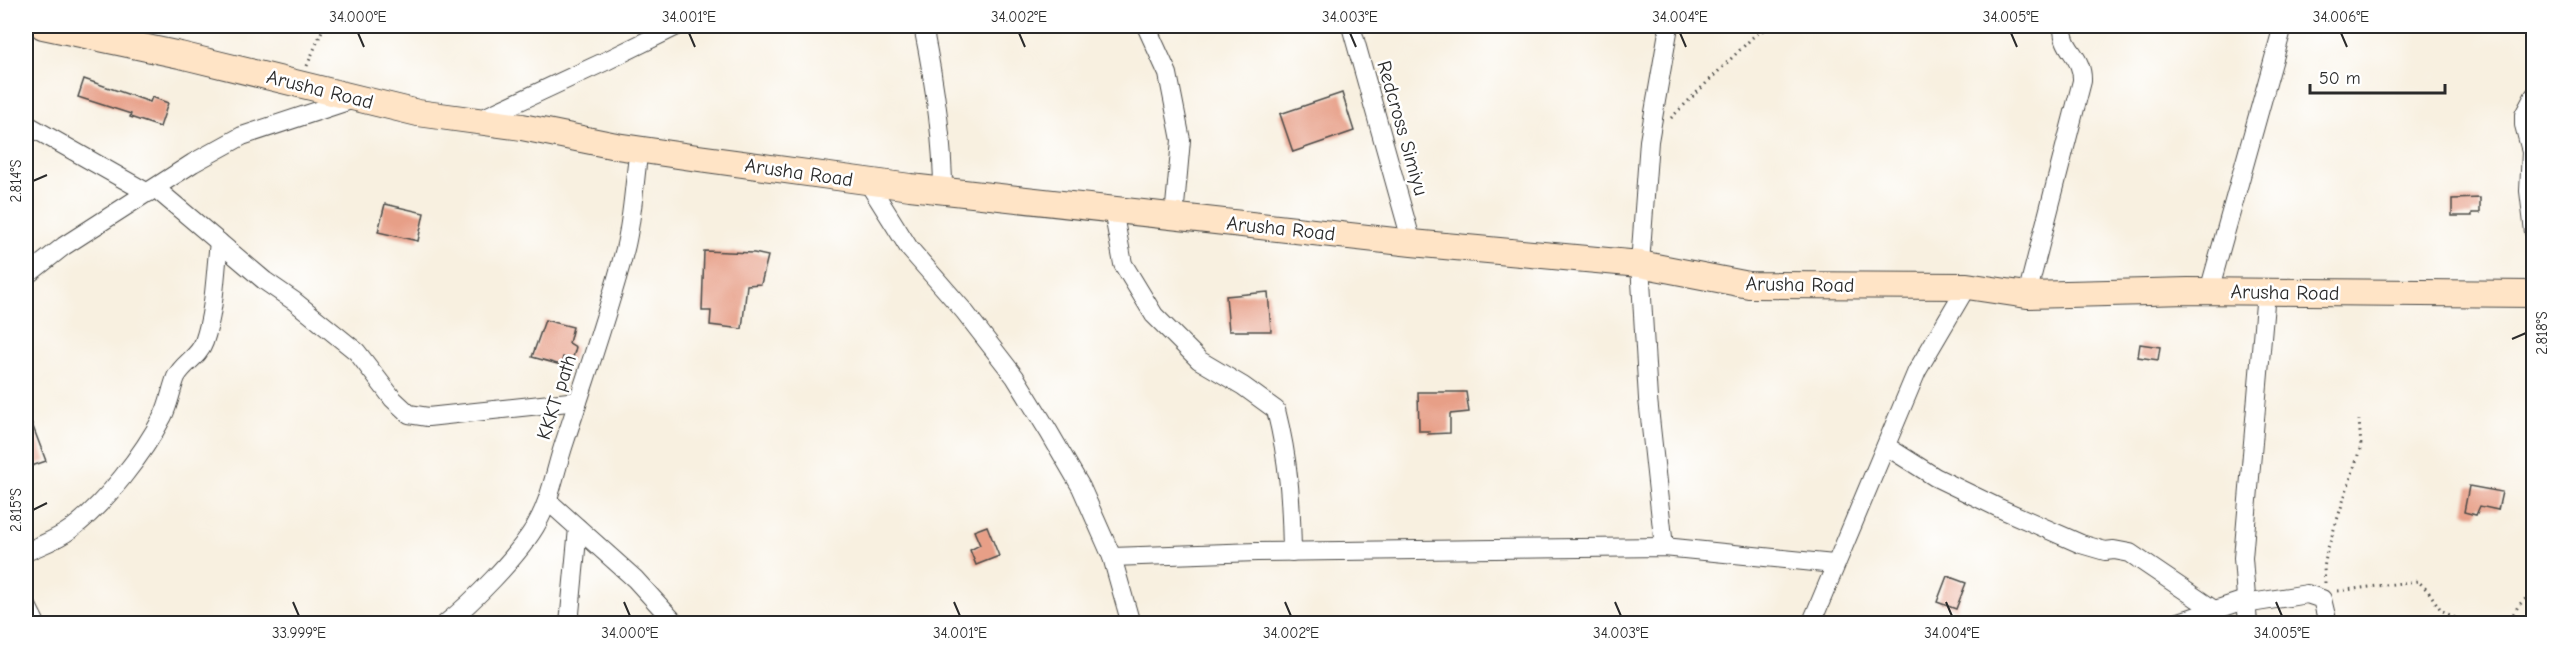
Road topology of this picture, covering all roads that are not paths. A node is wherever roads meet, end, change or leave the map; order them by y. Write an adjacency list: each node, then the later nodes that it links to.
1 (43, 26): 10 (main road, Arusha Road)
2 (677, 26): 11 (street)
3 (923, 26): 16 (street)
4 (1146, 26): 18 (street)
5 (1351, 26): 21 (street, Redcross Simiyu)
6 (1669, 26): 22 (street)
7 (2064, 26): 28 (street)
8 (2283, 26): 25 (street)
9 (2534, 96): 19 (street)
10 (357, 98): 11 (main road, Arusha Road); 15 (street)
11 (477, 121): 13 (main road, Arusha Road)
12 (26, 124): 15 (street)
13 (639, 149): 14 (main road, Arusha Road); 29 (street, KKKT path)
14 (867, 182): 16 (main road, Arusha Road); 36 (street)
15 (152, 190): 20 (street); 23 (street)
16 (943, 191): 17 (main road, Arusha Road)
17 (1113, 210): 18 (main road, Arusha Road); 35 (street)
18 (1174, 217): 21 (main road, Arusha Road)
19 (2534, 232)
20 (219, 242): 29 (street); 34 (street)
21 (1412, 243): 22 (main road, Arusha Road)
22 (1640, 264): 24 (main road, Arusha Road); 33 (street)
23 (26, 276)
24 (1967, 286): 28 (main road, Arusha Road); 30 (street)
25 (2209, 291): 26 (main road, Arusha Road); 28 (main road, Arusha Road)
26 (2266, 292): 27 (main road, Arusha Road); 38 (street)
27 (2534, 294)
28 (2027, 295)
29 (578, 401): 31 (street, KKKT path)
30 (1886, 446): 37 (street); 40 (street)
31 (549, 501): 32 (street); 42 (street, KKKT path)
32 (578, 528): 43 (street); 44 (street)
33 (1664, 548): 35 (street); 37 (street)
34 (26, 552)
35 (1292, 552): 36 (street)
36 (1112, 557): 45 (street)
37 (1834, 564): 46 (street)
38 (2245, 602): 40 (street); 48 (street); 49 (street)
39 (26, 604): 41 (street)
40 (2214, 610): 47 (street)
41 (36, 624)
42 (445, 624)
43 (569, 624)
44 (676, 624)
45 (1131, 624)
46 (1810, 624)
47 (2173, 624)
48 (2248, 624)
49 (2328, 624)

